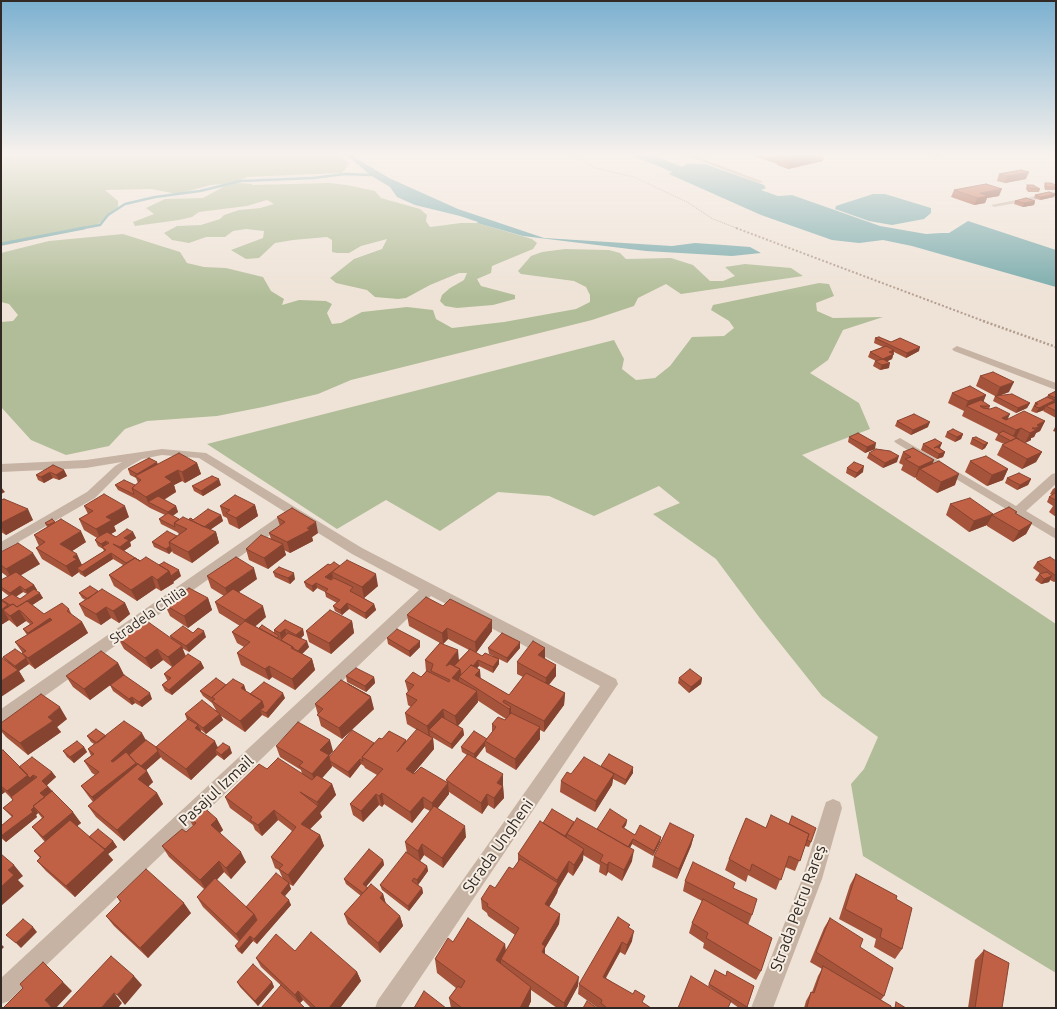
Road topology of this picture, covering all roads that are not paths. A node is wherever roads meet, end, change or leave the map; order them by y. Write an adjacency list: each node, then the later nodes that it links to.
1 (1010, 202): 2 (street)
2 (994, 205)
3 (957, 349): 4 (street)
4 (1056, 388)
5 (900, 441): 12 (street)
6 (173, 452): 7 (street); 10 (street); 11 (street)
7 (86, 464): 8 (street); 10 (street)
8 (1, 468)
9 (1056, 477): 12 (street)
10 (105, 482): 14 (street)
11 (295, 511): 15 (street); 16 (street, Stradela Chilia)
12 (1018, 511): 13 (street)
13 (1056, 536)
14 (1, 548)
15 (430, 589): 18 (street, Pasajul Izmail); 19 (street, Strada Ungheni)
16 (1, 718)
17 (833, 808): 20 (street, Strada Petru Rareș)
18 (1, 993)
19 (386, 1008)
20 (762, 1008)

